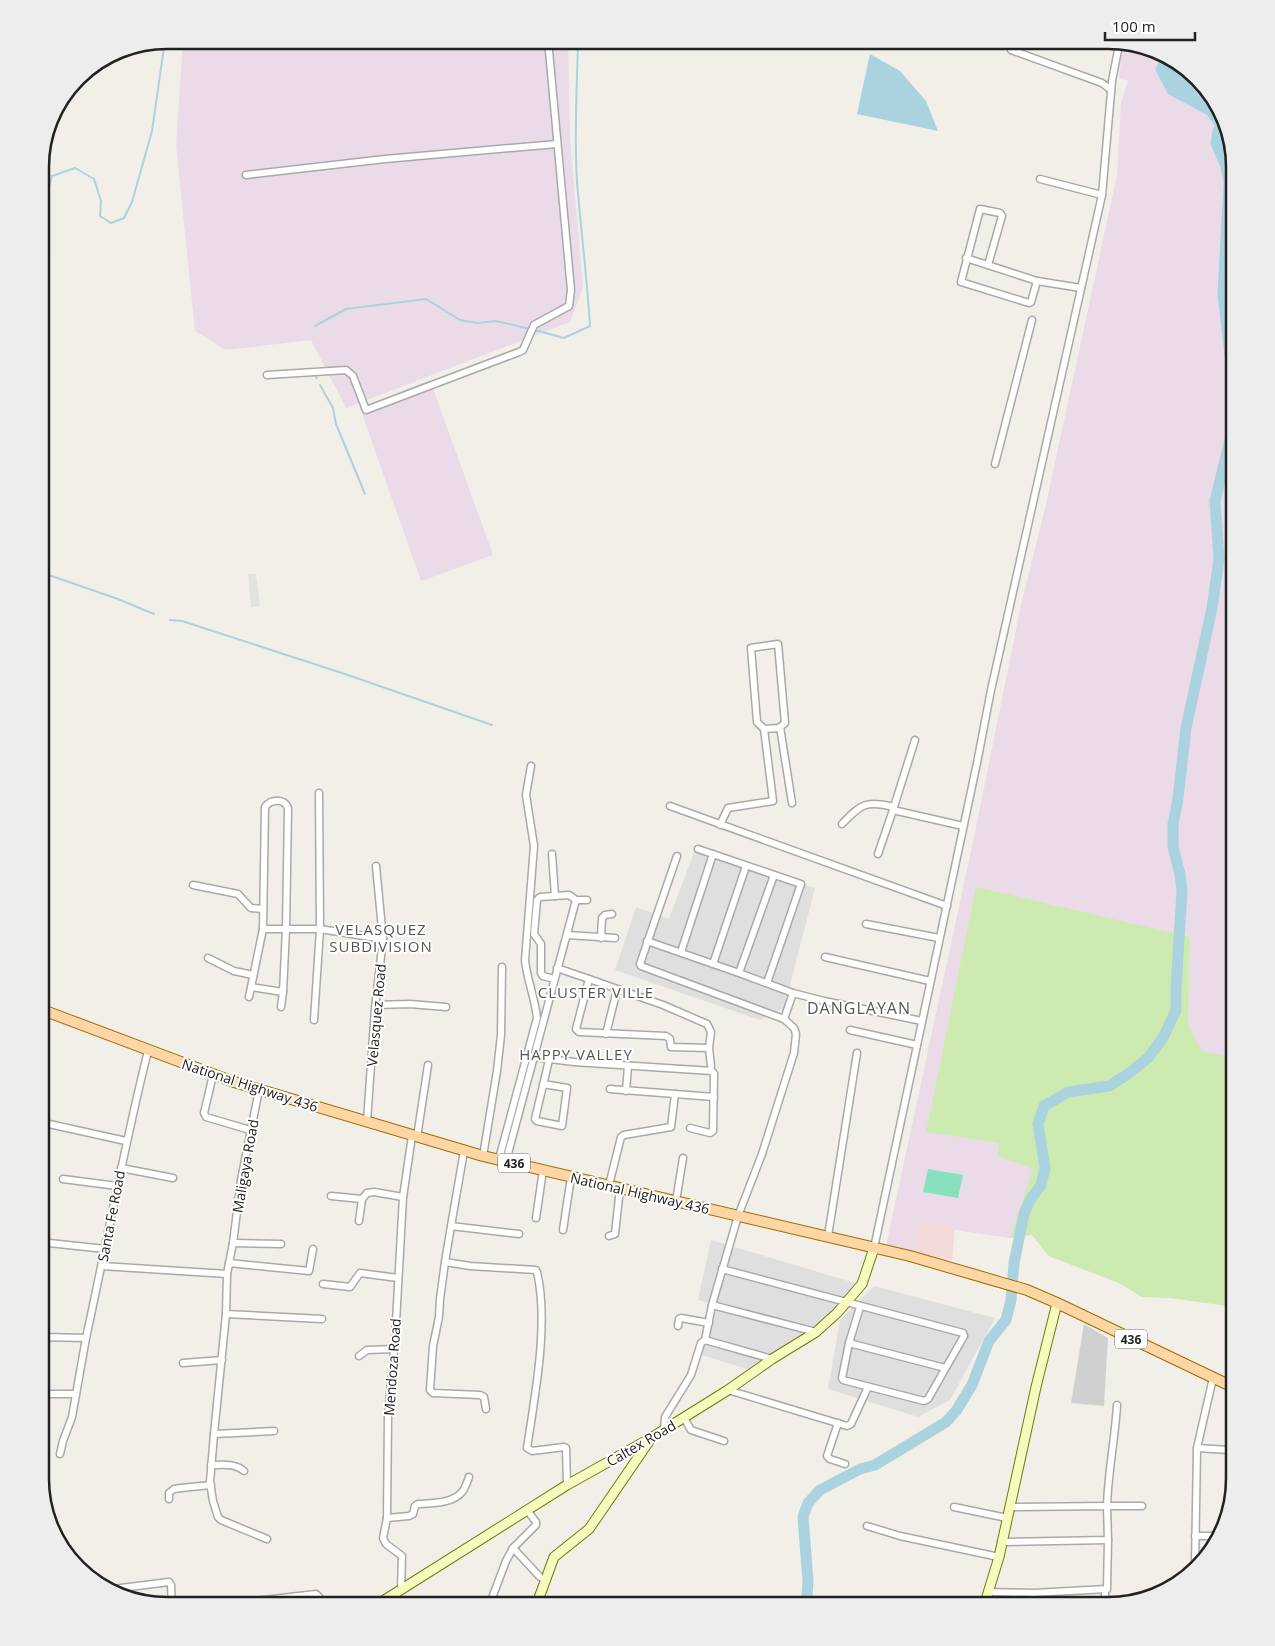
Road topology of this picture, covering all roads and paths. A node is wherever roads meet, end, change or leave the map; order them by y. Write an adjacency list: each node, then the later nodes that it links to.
1 (549, 49): 5 (street)
2 (1011, 49): 4 (street)
3 (1119, 49): 4 (street)
4 (1111, 90): 8 (street)
5 (557, 144): 6 (street); 14 (street)
6 (246, 175)
7 (1040, 179): 8 (street)
8 (1102, 195): 12 (street)
9 (966, 258): 10 (street); 10 (street); 11 (street)
10 (988, 265): 11 (street)
11 (1038, 280): 12 (street)
12 (1081, 288): 26 (street)
13 (1032, 320): 15 (street)
14 (268, 375)
15 (995, 464)
16 (780, 728): 17 (street); 17 (street); 21 (street)
17 (764, 729): 25 (street)
18 (915, 740): 23 (street)
19 (531, 766): 103 (street)
20 (319, 793): 45 (street)
21 (792, 803)
22 (670, 806): 25 (street)
23 (893, 808): 24 (street); 26 (street); 30 (street)
24 (842, 824)
25 (720, 825): 39 (street)
26 (963, 826): 39 (street)
27 (698, 849): 29 (street)
28 (552, 854): 36 (street)
29 (713, 854): 33 (street); 52 (street)
30 (878, 854)
31 (677, 856): 51 (street)
32 (376, 866): 50 (street, Velasquez Road)
33 (746, 866): 34 (street); 55 (street)
34 (774, 875): 58 (street); 63 (street)
35 (193, 885): 40 (street)
36 (555, 896): 37 (street); 60 (street)
37 (576, 900): 38 (street); 46 (street)
38 (587, 900)
39 (947, 906): 49 (street)
40 (263, 909): 43 (street); 44 (street)
41 (612, 914): 47 (street)
42 (866, 924): 49 (street)
43 (264, 929): 44 (street); 59 (street)
44 (286, 929): 45 (street); 66 (street)
45 (320, 929): 50 (street); 74 (street)
46 (567, 935): 47 (street); 57 (street)
47 (601, 938): 48 (street)
48 (615, 938)
49 (940, 938): 62 (street)
50 (383, 939): 69 (street, Velasquez Road)
51 (647, 941): 52 (street); 73 (street)
52 (681, 952): 55 (street)
53 (208, 958): 59 (street)
54 (825, 958): 62 (street)
55 (713, 964): 58 (street)
56 (502, 967): 101 (street)
57 (557, 968): 60 (street); 61 (street)
58 (739, 972): 63 (street)
59 (254, 975): 64 (street)
60 (554, 979): 82 (street)
61 (589, 980): 65 (street); 77 (street)
62 (930, 980): 75 (street)
63 (768, 983): 67 (street)
64 (251, 987): 66 (street); 68 (street)
65 (617, 990): 77 (street); 79 (street)
66 (283, 992): 70 (street)
67 (793, 994): 73 (street); 75 (street)
68 (249, 997)
69 (376, 1005): 71 (street); 94 (street, Velasquez Road)
70 (281, 1007)
71 (446, 1007)
72 (49, 1012): 80 (main road, National Highway 436 / 436)
73 (784, 1019): 116 (street)
74 (314, 1020)
75 (922, 1021): 78 (street)
76 (850, 1030): 78 (street)
77 (606, 1034): 79 (street)
78 (917, 1044): 128 (street)
79 (709, 1048): 86 (street)
80 (148, 1051): 87 (main road, National Highway 436 / 436); 99 (street, Santa Fe Road)
81 (857, 1053): 123 (street)
82 (534, 1057): 83 (street); 103 (street)
83 (549, 1060): 85 (street); 88 (street)
84 (428, 1065): 98 (street, Mendoza Road)
85 (628, 1066): 91 (street); 93 (street)
86 (711, 1066)
87 (214, 1075): 90 (main road, National Highway 436 / 436); 97 (street)
88 (543, 1084): 88 (street)
89 (610, 1089): 91 (street)
90 (259, 1090): 94 (main road, National Highway 436 / 436); 97 (street, Maligaya Road)
91 (626, 1091): 92 (street)
92 (675, 1094): 93 (street); 109 (street)
93 (714, 1097): 96 (street)
94 (368, 1121): 98 (main road, National Highway 436 / 436)
95 (49, 1124): 99 (street)
96 (690, 1128)
97 (250, 1130): 125 (street, Maligaya Road)
98 (415, 1137): 100 (main road, National Highway 436 / 436); 113 (street, Mendoza Road)
99 (126, 1141): 104 (street, Santa Fe Road)
100 (464, 1151): 101 (main road, National Highway 436 / 436); 119 (street)
101 (483, 1156): 103 (main road, National Highway 436 / 436)
102 (683, 1158): 115 (street)
103 (502, 1160): 105 (main road, National Highway 436 / 436)
104 (120, 1168): 108 (street); 110 (street, Santa Fe Road)
105 (543, 1170): 106 (main road, National Highway 436 / 436); 117 (street)
106 (570, 1176): 109 (main road, National Highway 436 / 436); 120 (street)
107 (63, 1178): 110 (street)
108 (173, 1178)
109 (609, 1185): 111 (main road, National Highway 436 / 436)
110 (117, 1186): 129 (street, Santa Fe Road)
111 (620, 1188): 115 (main road, National Highway 436 / 436); 122 (street)
112 (331, 1196): 114 (street)
113 (403, 1197): 114 (street); 135 (street, Mendoza Road)
114 (362, 1199): 118 (street)
115 (676, 1201): 116 (main road, National Highway 436 / 436)
116 (738, 1216): 123 (main road, National Highway 436 / 436); 133 (street)
117 (536, 1218)
118 (359, 1221)
119 (451, 1226): 121 (street); 130 (street)
120 (563, 1230)
121 (519, 1234)
122 (609, 1236)
123 (828, 1236): 128 (main road, National Highway 436 / 436)
124 (49, 1243): 129 (street)
125 (233, 1243): 126 (street); 131 (street, Maligaya Road)
126 (281, 1244)
127 (313, 1248): 131 (street)
128 (874, 1248): 137 (street, Caltex Road); 138 (main road, National Highway 436 / 436)
129 (105, 1249): 132 (street, Santa Fe Road)
130 (445, 1262): 163 (street); 178 (street)
131 (229, 1263): 134 (street, Maligaya Road)
132 (102, 1266): 134 (street); 147 (street, Santa Fe Road)
133 (722, 1269): 137 (street); 139 (street)
134 (227, 1274): 141 (street, Maligaya Road)
135 (398, 1278): 136 (street); 150 (street, Mendoza Road)
136 (323, 1284)
137 (846, 1303): 140 (street); 145 (street, Caltex Road)
138 (1057, 1303): 156 (main road, National Highway 436 / 436); 184 (street)
139 (712, 1305): 143 (street); 145 (street)
140 (860, 1307): 149 (street); 155 (street)
141 (226, 1314): 142 (street); 153 (street, Maligaya Road)
142 (322, 1320)
143 (708, 1323): 144 (street); 148 (street)
144 (678, 1326)
145 (816, 1332): 152 (street, Caltex Road)
146 (49, 1337): 147 (street)
147 (86, 1338): 161 (street, Santa Fe Road)
148 (706, 1340): 152 (street); 166 (street)
149 (849, 1343): 155 (street); 158 (street)
150 (394, 1349): 151 (street); 186 (street, Mendoza Road)
151 (359, 1356)
152 (772, 1359): 159 (street, Caltex Road)
153 (222, 1360): 154 (street); 168 (street, Maligaya Road)
154 (183, 1363)
155 (945, 1368): 158 (street)
156 (1213, 1378): 157 (main road, National Highway 436 / 436); 171 (street)
157 (1226, 1384)
158 (868, 1387): 165 (street)
159 (728, 1390): 164 (street, Caltex Road); 165 (street)
160 (49, 1394): 161 (street)
161 (76, 1394): 173 (street, Santa Fe Road)
162 (1117, 1405): 181 (street)
163 (486, 1410)
164 (684, 1418): 166 (street, Caltex Road); 170 (street)
165 (838, 1423): 174 (street)
166 (664, 1430): 169 (street, Caltex Road)
167 (274, 1431): 168 (street)
168 (214, 1434): 175 (street, Maligaya Road)
169 (651, 1438): 178 (street, Caltex Road); 208 (street)
170 (724, 1441)
171 (1197, 1448): 172 (street); 189 (street)
172 (1226, 1450)
173 (60, 1454)
174 (845, 1464)
175 (211, 1465): 176 (street); 179 (street, Maligaya Road)
176 (244, 1471)
177 (469, 1477): 186 (street)
178 (568, 1484): 185 (street, Caltex Road)
179 (211, 1485): 180 (street); 191 (street, Maligaya Road)
180 (169, 1499)
181 (1107, 1506): 182 (street); 184 (street); 192 (street)
182 (1142, 1506)
183 (954, 1507): 187 (street)
184 (1010, 1507): 187 (street)
185 (527, 1510): 194 (street); 200 (street, Caltex Road)
186 (387, 1518): 200 (street, Mendoza Road)
187 (1006, 1518): 193 (street)
188 (867, 1526): 195 (street)
189 (1195, 1536): 190 (street); 196 (street)
190 (1212, 1536)
191 (267, 1539)
192 (1108, 1540): 193 (street); 199 (street)
193 (1001, 1542): 195 (street)
194 (513, 1548): 197 (street); 207 (street)
195 (998, 1557): 201 (street)
196 (1195, 1559)
197 (540, 1576)
198 (121, 1588): 202 (street)
199 (1105, 1590): 201 (street); 210 (street)
200 (398, 1592): 205 (street, Caltex Road); 206 (street)
201 (989, 1592): 209 (street)
202 (172, 1597)
203 (290, 1597): 204 (street)
204 (320, 1597)
205 (390, 1597)
206 (398, 1597)
207 (492, 1597)
208 (539, 1597)
209 (987, 1597)
210 (1105, 1597)

